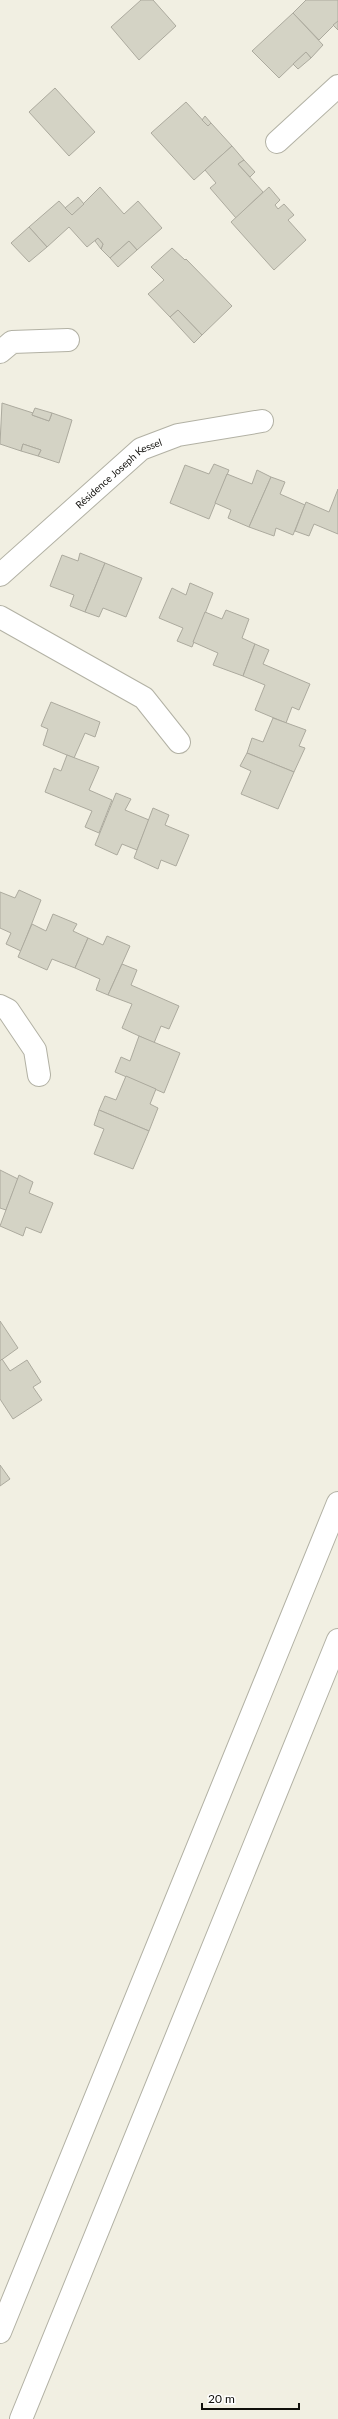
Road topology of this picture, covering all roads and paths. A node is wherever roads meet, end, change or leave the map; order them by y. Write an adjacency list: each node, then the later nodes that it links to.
1 (338, 86): 2 (main road)
2 (277, 142)
3 (68, 340): 4 (main road)
4 (0, 352)
5 (262, 421): 6 (main road, Résidence Joseph Kessel)
6 (0, 575)
7 (0, 618): 8 (main road)
8 (179, 742)
9 (0, 1006): 10 (main road)
10 (39, 1075)
11 (338, 1504): 13 (main road)
12 (338, 1640): 14 (main road)
13 (0, 2332)
14 (21, 2419)

